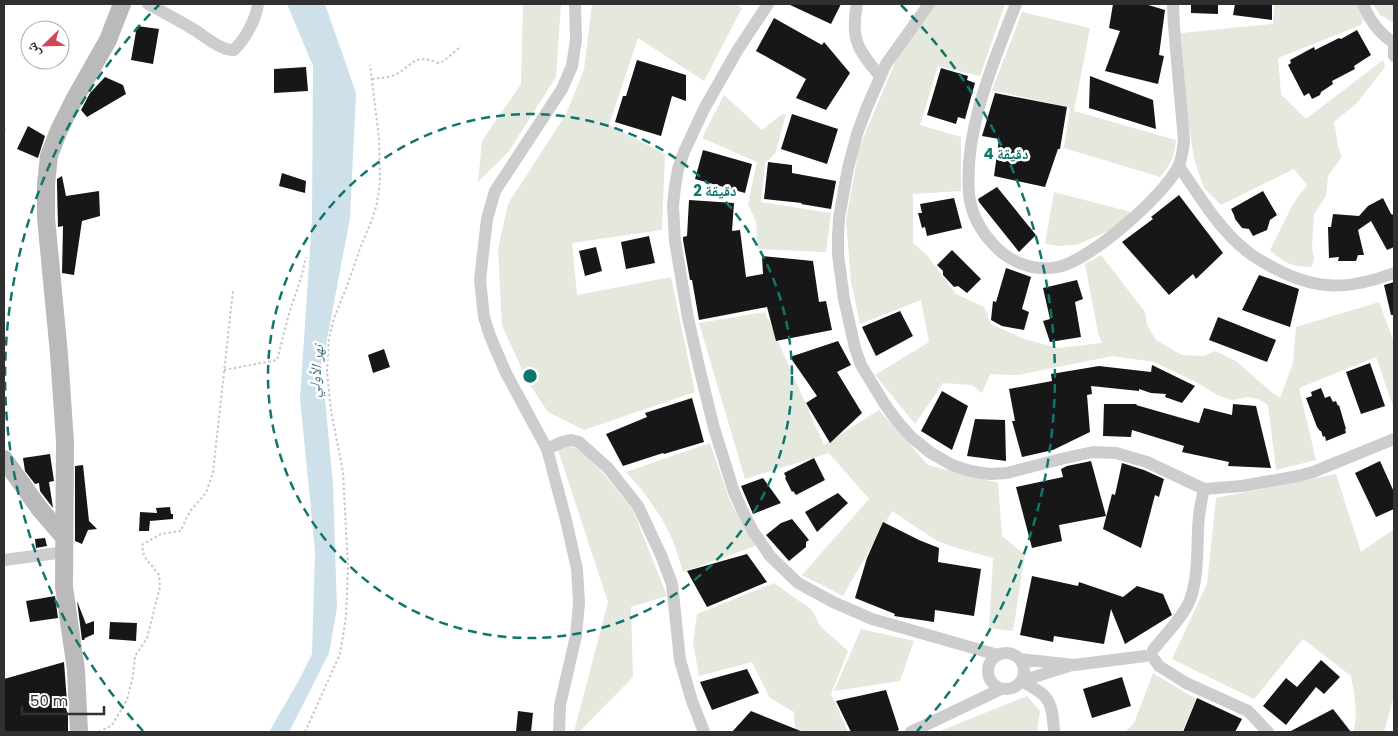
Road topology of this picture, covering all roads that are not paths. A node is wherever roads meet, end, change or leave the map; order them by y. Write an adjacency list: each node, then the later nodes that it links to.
1 (122, 4): 21 (main road)
2 (148, 4): 3 (street)
3 (258, 4)
4 (575, 4): 18 (street)
5 (768, 4): 23 (street)
6 (857, 4): 14 (street)
7 (929, 4): 14 (street)
8 (1016, 4): 15 (street)
9 (1173, 4): 15 (street)
10 (1363, 4): 11 (street)
11 (1394, 43)
12 (1394, 48): 13 (street)
13 (1394, 56)
14 (880, 76): 20 (street)
15 (1179, 166): 16 (street)
16 (1394, 273)
17 (1394, 439): 20 (street)
18 (547, 450): 30 (street); 31 (street)
19 (4, 459): 21 (main road)
20 (1204, 489): 24 (street)
21 (64, 544): 22 (street); 29 (main road)
22 (4, 560)
23 (998, 655): 25 (street); 28 (street)
24 (1151, 655): 26 (street); 34 (street)
25 (1020, 659): 26 (street); 27 (street)
26 (1074, 665): 27 (street)
27 (1021, 681): 28 (street); 33 (street)
28 (1001, 688): 32 (street)
29 (79, 732)
30 (559, 732)
31 (704, 732)
32 (911, 732)
33 (1054, 732)
34 (1268, 732)

